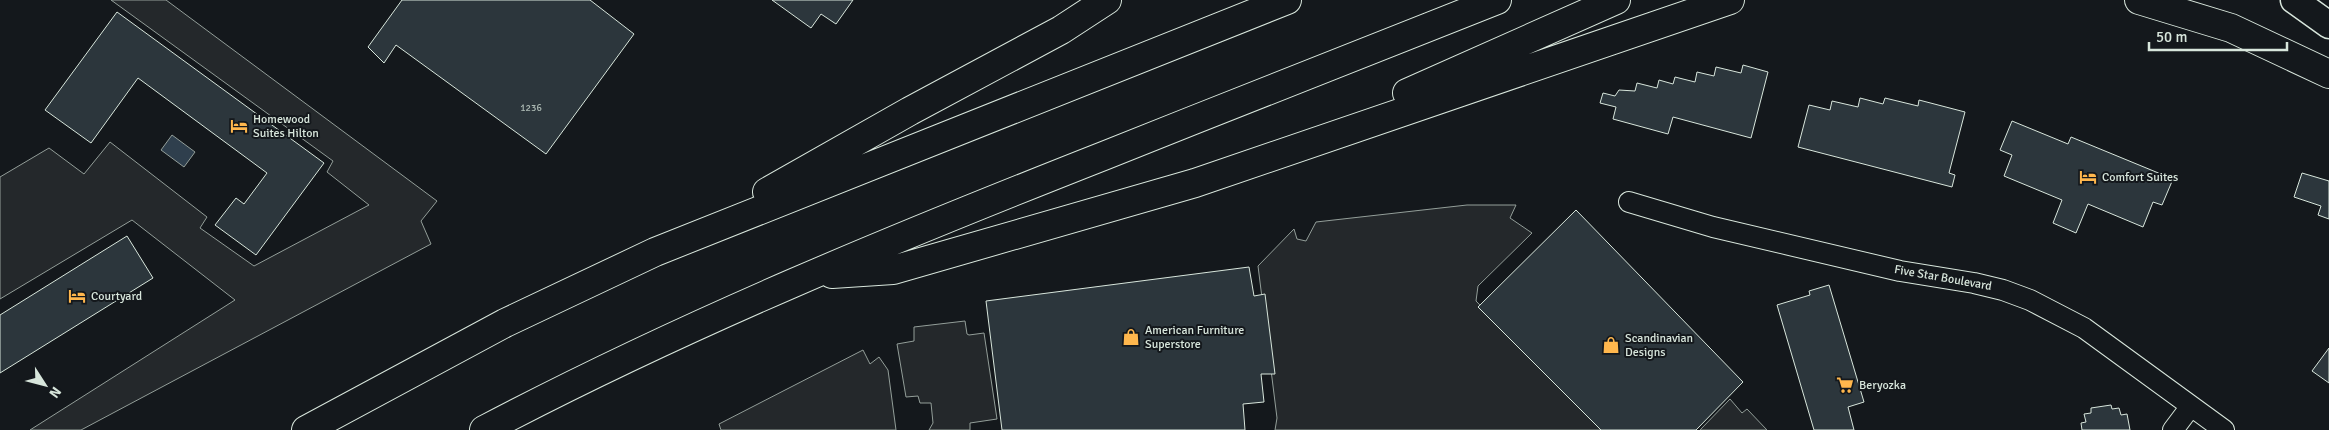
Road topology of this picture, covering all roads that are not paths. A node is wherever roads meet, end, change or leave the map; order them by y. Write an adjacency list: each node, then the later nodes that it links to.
1 (1107, 0): 12 (highway)
2 (1287, 0): 12 (highway)
3 (1496, 0): 13 (highway)
4 (1616, 0): 10 (highway)
5 (1730, 0): 10 (highway)
6 (2139, 0): 9 (highway)
7 (2294, 0): 8 (main road)
8 (2329, 25)
9 (2329, 74)
10 (1323, 139): 13 (highway)
11 (1629, 202): 14 (street, Five Star Boulevard)
12 (678, 243): 15 (highway)
13 (815, 274): 16 (highway)
14 (2191, 406): 17 (street); 18 (street, Five Star Boulevard)
15 (306, 430)
16 (484, 430)
17 (2173, 430)
18 (2224, 430)

